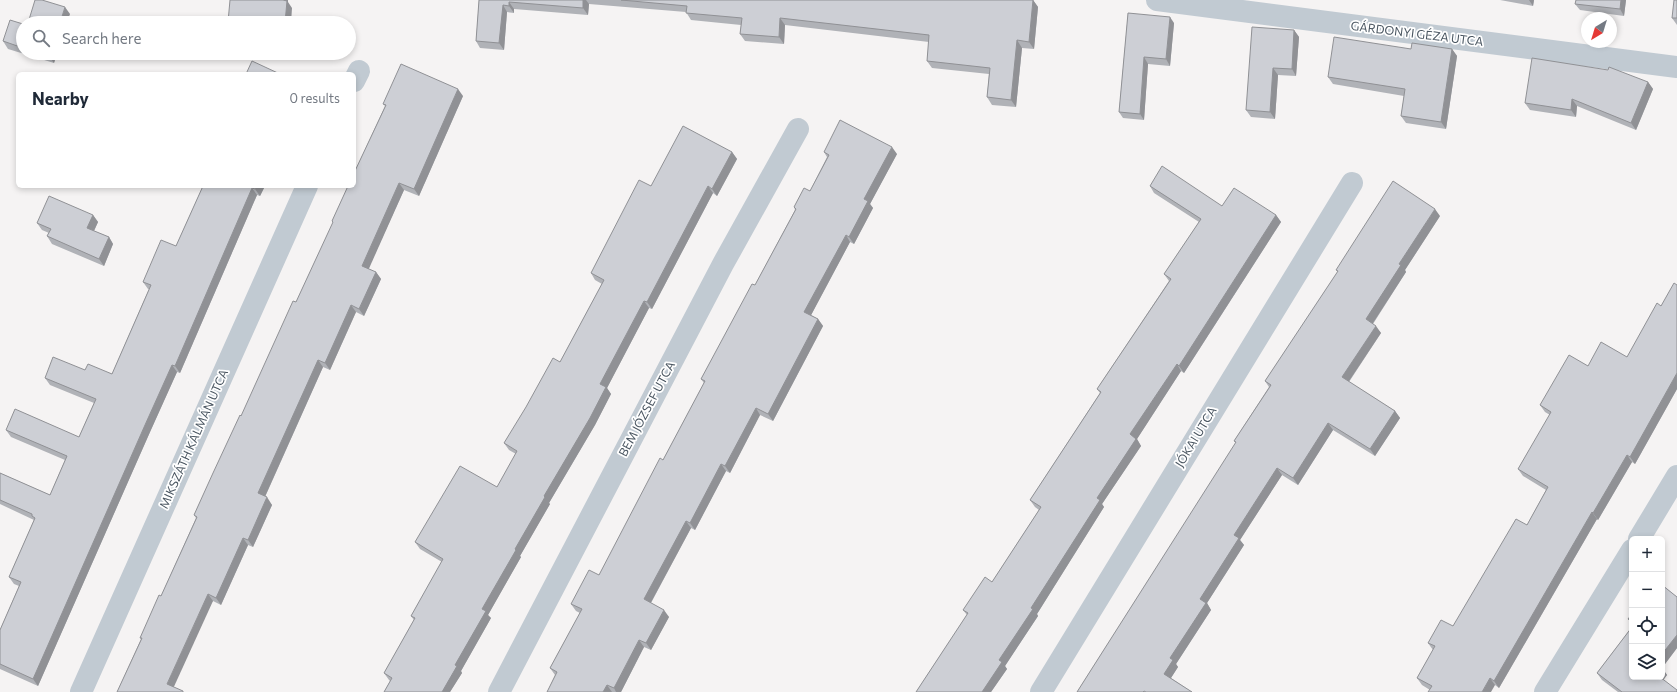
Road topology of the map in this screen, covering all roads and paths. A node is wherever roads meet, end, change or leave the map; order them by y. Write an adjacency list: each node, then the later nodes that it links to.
1 (1157, 0): 2 (street, GÁRDONYI GÉZA UTCA)
2 (1677, 67)
3 (798, 128): 10 (street, BEM JÓZSEF UTCA)
4 (1352, 183): 11 (street, JÓKAI UTCA)
5 (306, 188): 9 (street, MIKSZÁTH KÁLMÁN UTCA)
6 (1677, 476): 7 (street)
7 (1641, 536)
8 (1629, 555): 12 (street)
9 (81, 692)
10 (499, 692)
11 (1041, 692)
12 (1545, 692)

